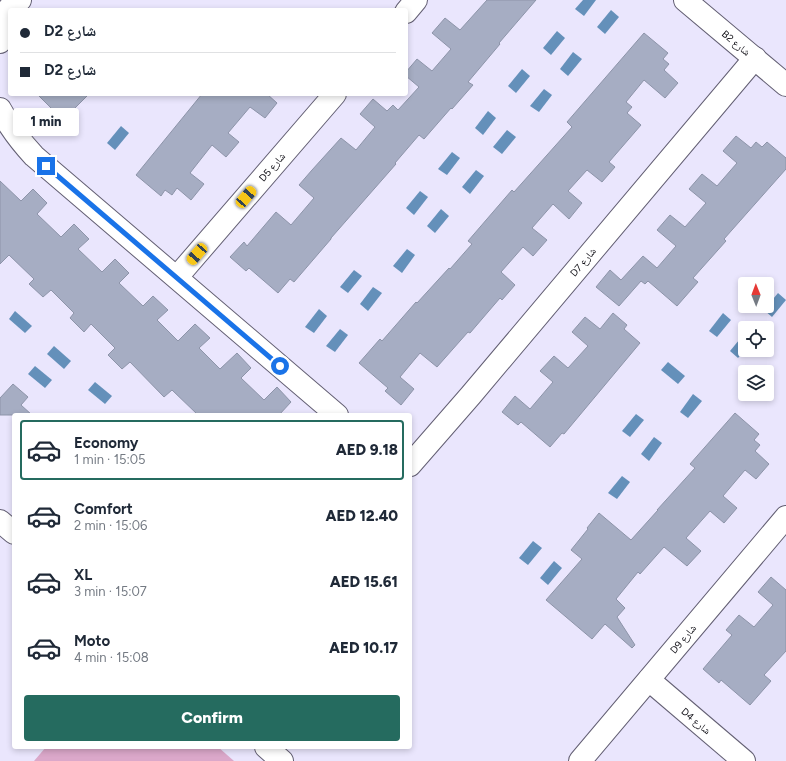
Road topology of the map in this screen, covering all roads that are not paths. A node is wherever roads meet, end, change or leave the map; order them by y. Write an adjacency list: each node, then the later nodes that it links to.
1 (20, 0): 4 (street)
2 (416, 0): 6 (street)
3 (685, 0): 10 (street, B2 شارع)
4 (9, 8)
5 (8, 10): 7 (street)
6 (408, 10)
7 (0, 19)
8 (8, 25): 9 (street)
9 (0, 42)
10 (755, 58): 11 (street, B2 شارع); 18 (street, D7 شارع)
11 (786, 85)
12 (333, 96): 16 (street, D5 شارع)
13 (0, 108): 15 (street)
14 (0, 133): 15 (street)
15 (34, 156): 16 (street)
16 (177, 277): 17 (street)
17 (335, 413)
18 (412, 463)
19 (786, 517): 22 (street, D9 شارع)
20 (0, 521): 21 (street)
21 (12, 531)
22 (648, 680): 25 (street, D9 شارع); 26 (street, D4 شارع)
23 (268, 749): 24 (street)
24 (282, 761)
25 (580, 761)
26 (744, 761)

